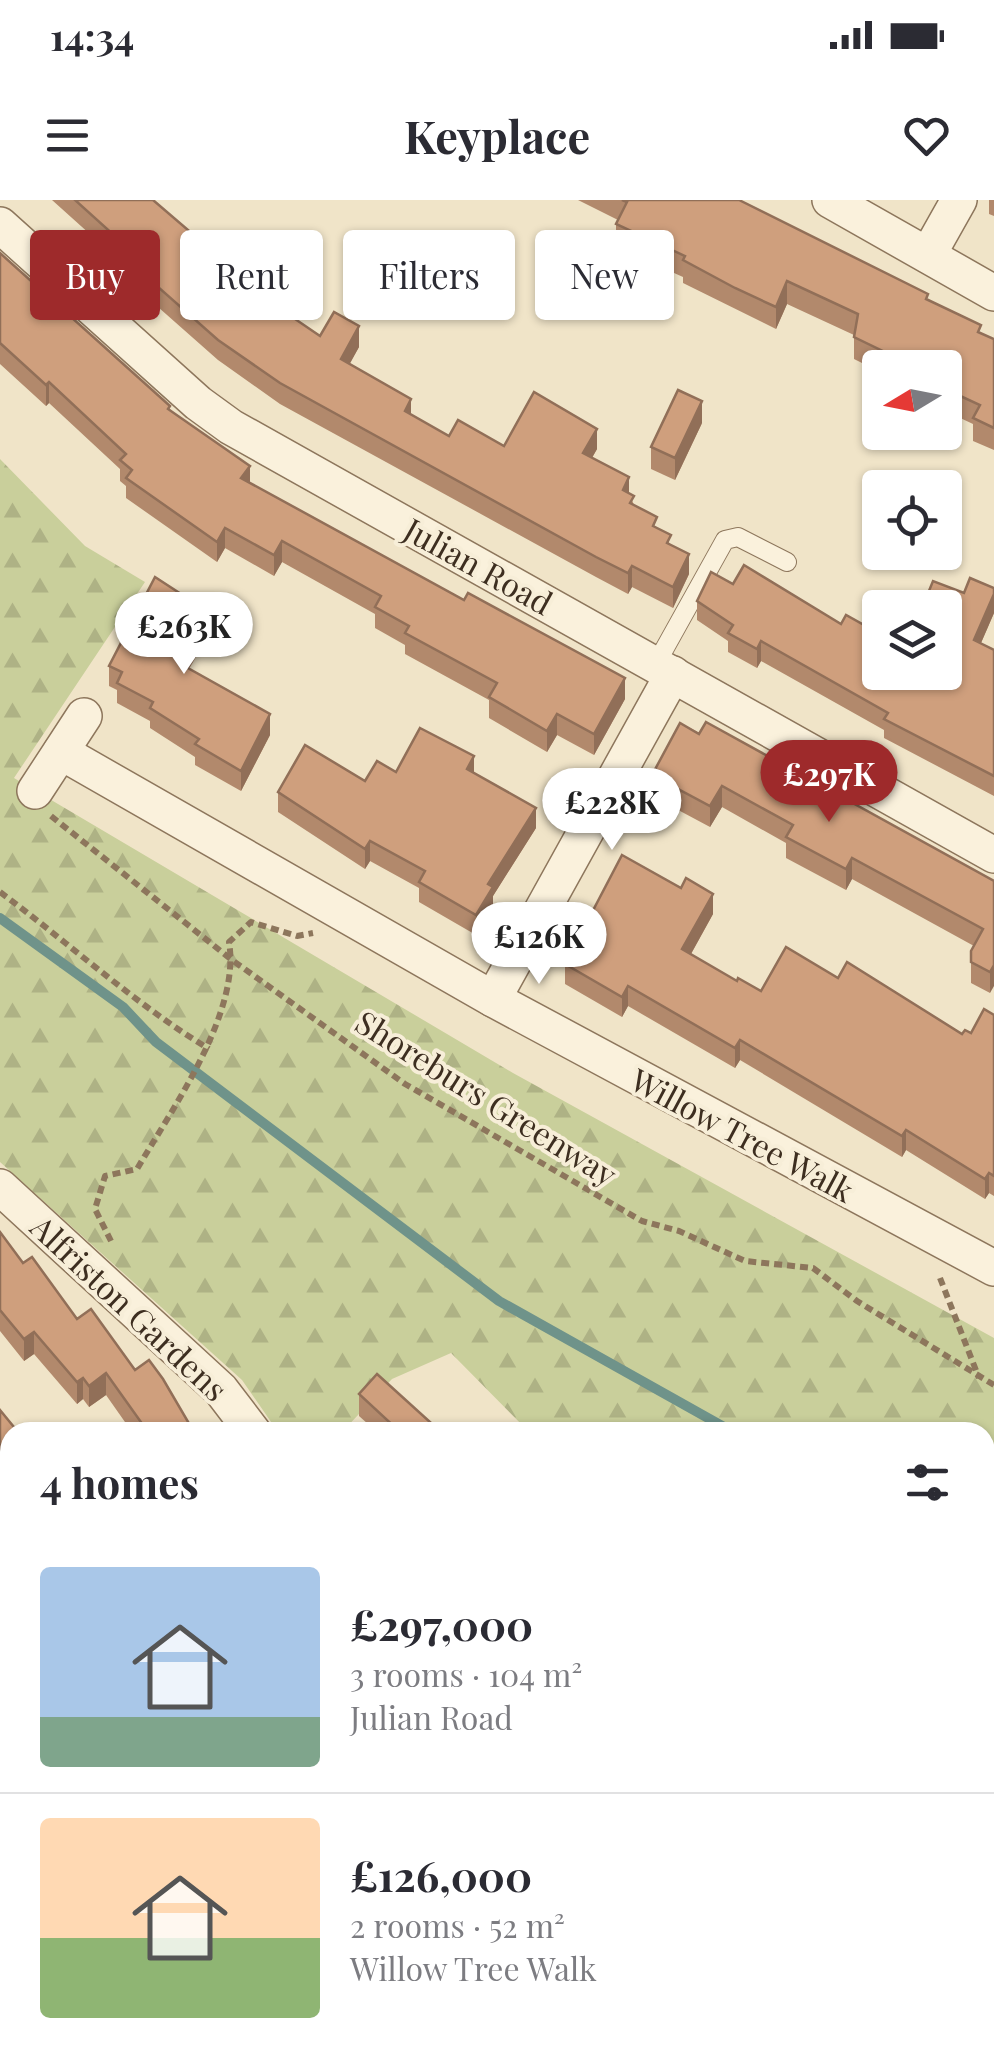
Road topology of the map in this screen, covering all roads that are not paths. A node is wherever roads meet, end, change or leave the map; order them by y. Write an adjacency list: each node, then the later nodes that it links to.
1 (830, 200): 4 (street)
2 (959, 200): 4 (street)
3 (0, 225): 7 (street, Julian Road)
4 (928, 256): 5 (street)
5 (994, 293)
6 (787, 562): 7 (lane)
7 (664, 669): 11 (street, Julian Road); 12 (street)
8 (84, 716): 9 (street)
9 (62, 752): 10 (street); 12 (street, Willow Tree Walk)
10 (35, 791)
11 (994, 855)
12 (493, 1000): 14 (street, Willow Tree Walk)
13 (0, 1187): 15 (street, Alfriston Gardens)
14 (994, 1268)
15 (247, 1422)

